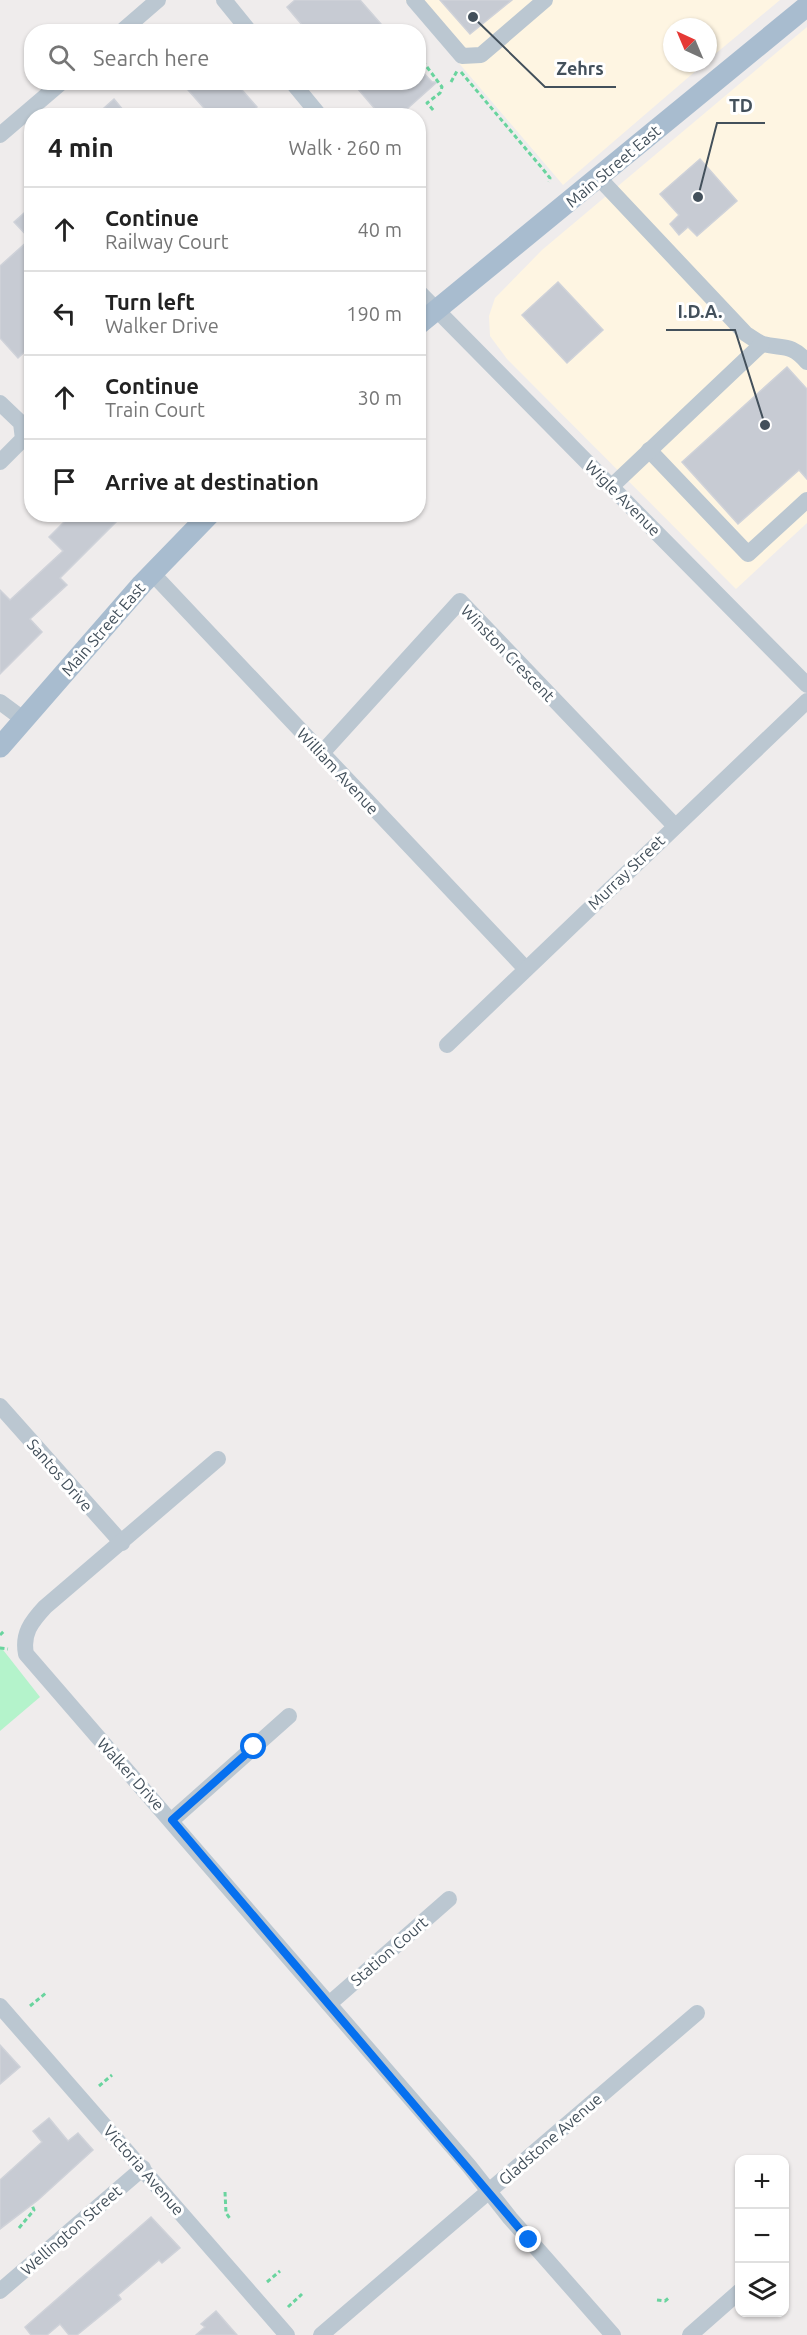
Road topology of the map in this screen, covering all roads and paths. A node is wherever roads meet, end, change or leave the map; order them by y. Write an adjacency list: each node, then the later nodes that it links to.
1 (158, 0): 6 (street)
2 (224, 0): 7 (street)
3 (414, 0): 4 (street)
4 (545, 0)
5 (807, 6): 19 (main road, Main Street East)
6 (130, 24)
7 (244, 24)
8 (454, 64): 10 (path)
9 (426, 66): 16 (path)
10 (458, 69): 11 (path); 20 (path)
11 (451, 82)
12 (53, 90): 14 (street)
13 (299, 90): 15 (street)
14 (32, 108)
15 (313, 108)
16 (434, 111)
17 (24, 114): 18 (street)
18 (0, 135)
19 (599, 178): 22 (main road, Main Street East); 24 (street)
20 (549, 182)
21 (426, 300): 22 (street, Wigle Avenue)
22 (436, 311): 23 (main road, Main Street East); 29 (street, Wigle Avenue)
23 (426, 319)
24 (762, 344): 25 (street); 27 (street)
25 (807, 362)
26 (0, 404): 28 (street)
27 (649, 450): 29 (street); 30 (street)
28 (0, 462)
29 (612, 486): 33 (street, Wigle Avenue)
30 (807, 500)
31 (202, 522): 32 (main road, Main Street East)
32 (152, 573): 36 (main road, Main Street East); 38 (street, William Avenue)
33 (807, 685)
34 (807, 701): 39 (street, Murray Street)
35 (0, 702): 36 (street)
36 (23, 719): 37 (main road, Main Street East)
37 (2, 741)
38 (321, 754): 39 (street, Winston Crescent); 40 (street, William Avenue)
39 (675, 826): 40 (street, Murray Street)
40 (525, 968): 41 (street, Murray Street)
41 (447, 1045)
42 (0, 1406): 44 (street, Santos Drive)
43 (218, 1459): 44 (street, Walker Drive)
44 (122, 1543): 50 (street, Walker Drive)
45 (4, 1631): 46 (path)
46 (0, 1635)
47 (0, 1648): 48 (path)
48 (10, 1649)
49 (289, 1716): 50 (street)
50 (172, 1820): 53 (street, Walker Drive)
51 (449, 1899): 53 (street, Station Court)
52 (46, 1993): 55 (path)
53 (329, 2004): 60 (street, Walker Drive)
54 (0, 2006): 59 (street, Victoria Avenue)
55 (30, 2006)
56 (697, 2013): 60 (street, Gladstone Avenue)
57 (112, 2075): 58 (path)
58 (99, 2086)
59 (143, 2168): 67 (street, Wellington Street); 73 (street, Victoria Avenue)
60 (489, 2191): 74 (street, Gladstone Avenue); 75 (street, Walker Drive)
61 (225, 2193): 63 (path)
62 (32, 2205): 64 (path)
63 (231, 2220)
64 (19, 2228)
65 (280, 2271): 66 (path)
66 (267, 2282)
67 (0, 2291)
68 (302, 2294): 72 (path)
69 (735, 2295): 76 (street)
70 (670, 2297): 71 (path)
71 (657, 2300)
72 (288, 2307)
73 (287, 2335)
74 (321, 2335)
75 (613, 2335)
76 (690, 2335)

